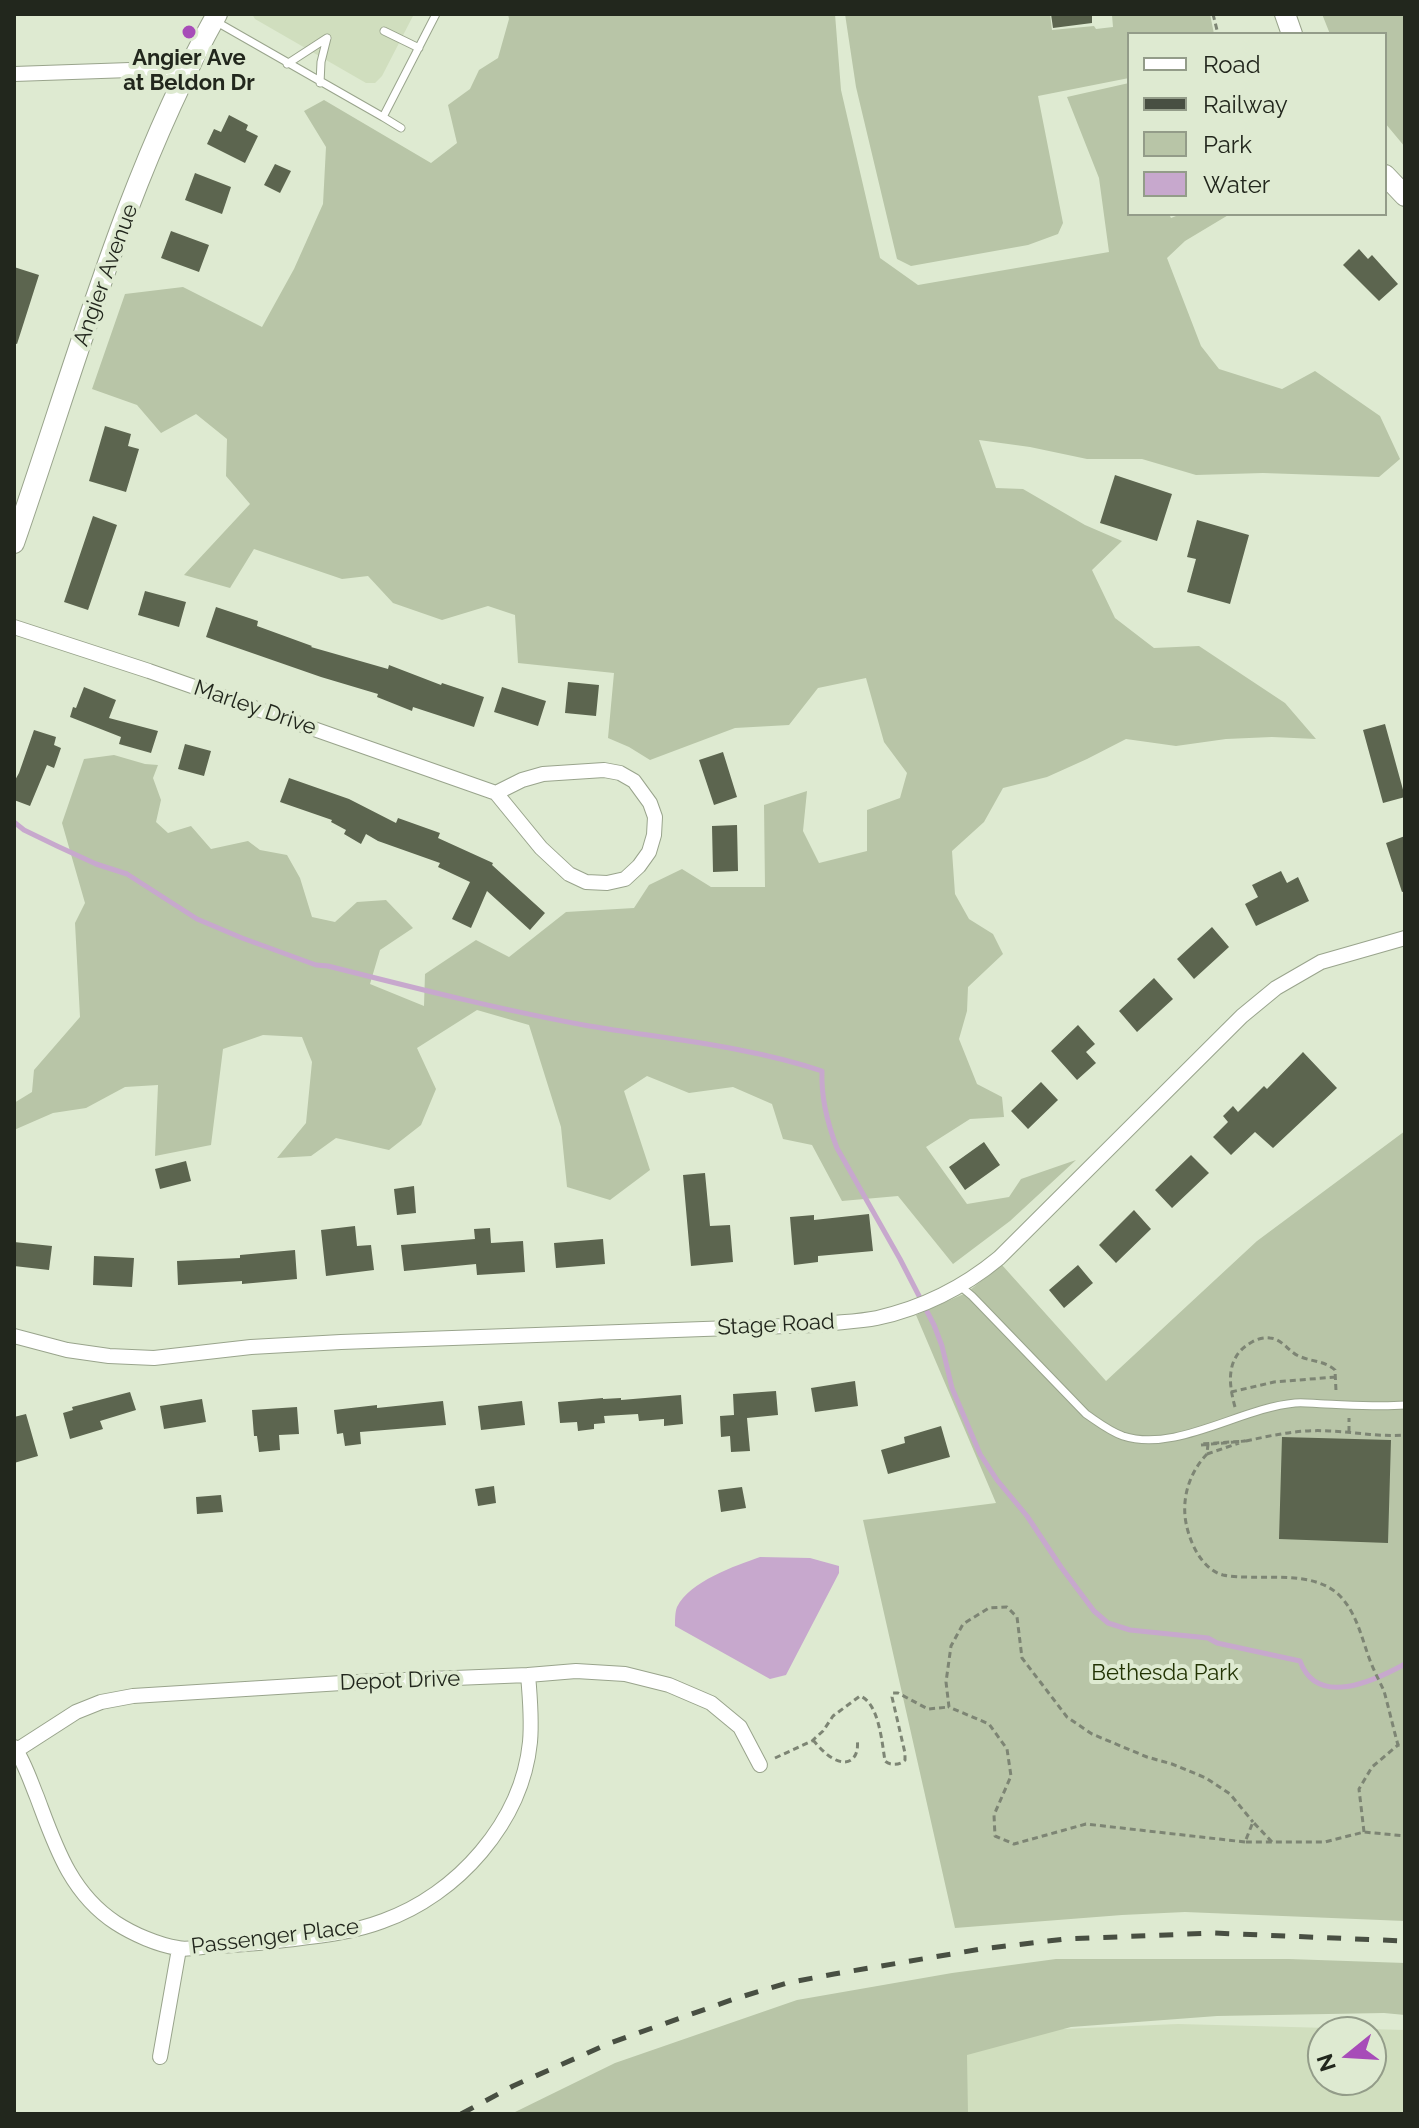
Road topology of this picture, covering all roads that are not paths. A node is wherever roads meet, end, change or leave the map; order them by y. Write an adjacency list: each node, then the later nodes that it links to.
1 (436, 14): 4 (lane)
2 (215, 17): 5 (lane); 6 (main road, Angier Avenue)
3 (384, 31): 4 (lane)
4 (419, 48): 9 (lane)
5 (287, 64): 8 (lane); 8 (lane)
6 (188, 68): 7 (street); 13 (main road, Angier Avenue)
7 (14, 74)
8 (320, 83): 9 (lane)
9 (383, 117): 10 (lane)
10 (401, 128)
11 (1387, 177): 12 (main road)
12 (1405, 196)
13 (14, 543)
14 (14, 627): 15 (street, Marley Drive)
15 (496, 793): 15 (street)
16 (1405, 938): 17 (street, Stage Road)
17 (960, 1286): 18 (street, Stage Road); 19 (lane)
18 (14, 1336)
19 (1405, 1405)
20 (528, 1675): 21 (street, Depot Drive); 22 (street, Depot Drive); 23 (street, Passenger Place)
21 (15, 1749): 23 (street, Passenger Place)
22 (760, 1765)
23 (179, 1949): 24 (street)
24 (160, 2057)

